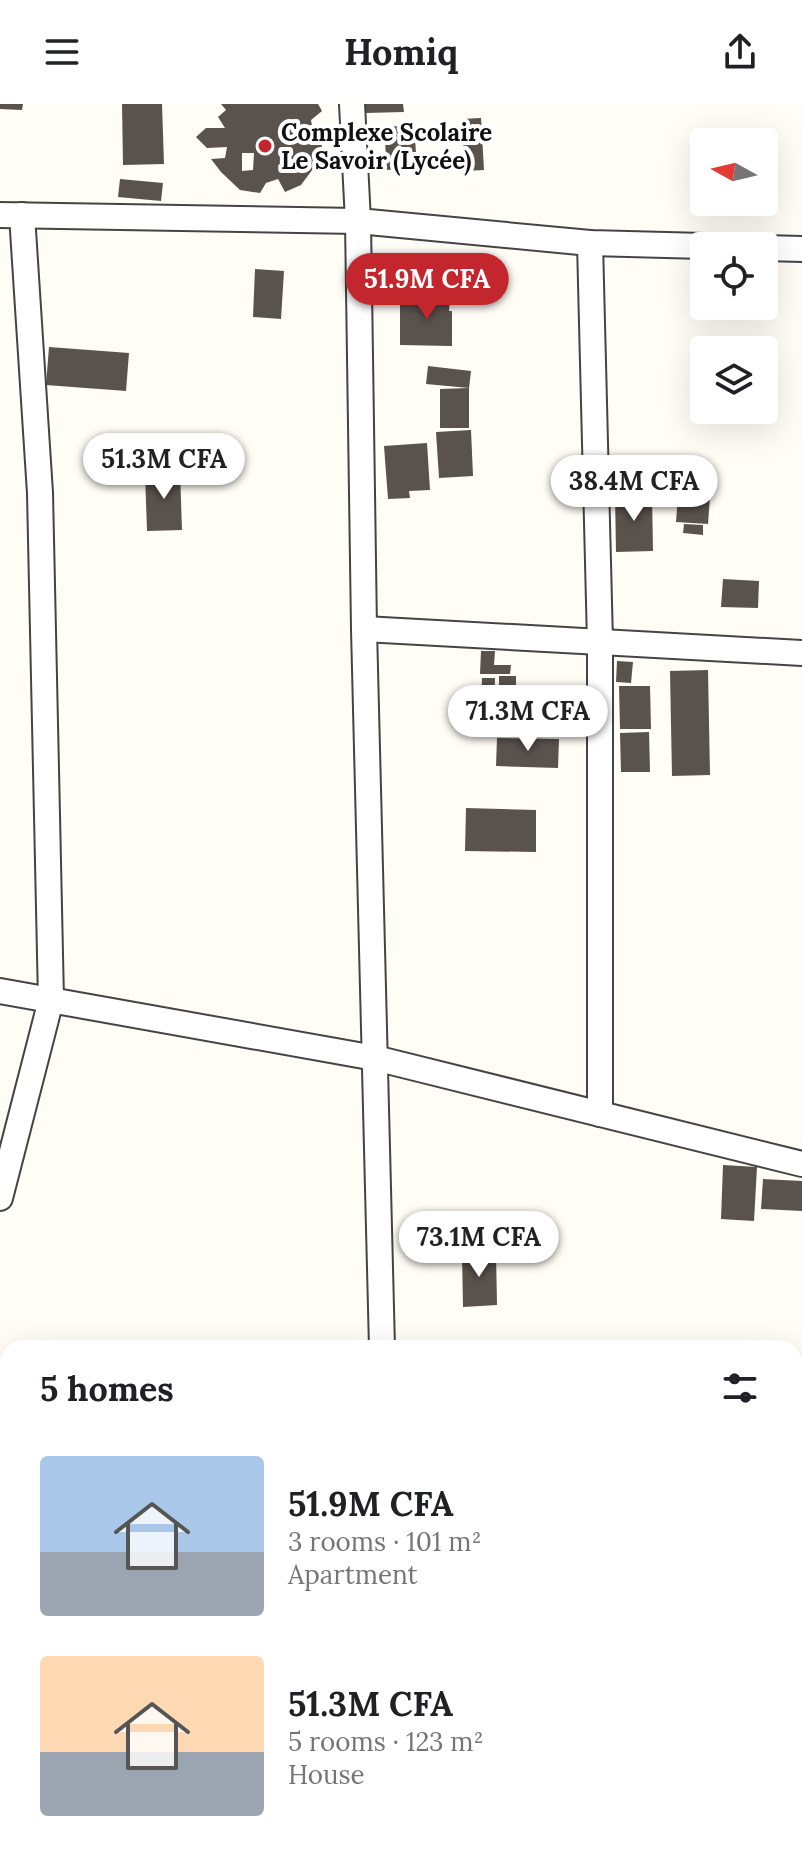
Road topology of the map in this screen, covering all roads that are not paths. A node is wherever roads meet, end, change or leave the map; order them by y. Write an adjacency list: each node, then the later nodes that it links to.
1 (352, 104): 3 (street)
2 (11, 215): 3 (street); 12 (street)
3 (358, 221): 4 (street); 8 (street)
4 (590, 243): 5 (street); 9 (street)
5 (690, 246)
6 (778, 248): 7 (street)
7 (802, 249)
8 (364, 629): 9 (street); 13 (street)
9 (600, 642): 10 (street); 14 (street)
10 (802, 653)
11 (0, 991): 12 (street)
12 (51, 1000): 13 (street); 16 (street)
13 (375, 1058): 14 (street); 17 (street)
14 (600, 1114): 15 (street)
15 (802, 1164)
16 (0, 1198)
17 (382, 1340)

